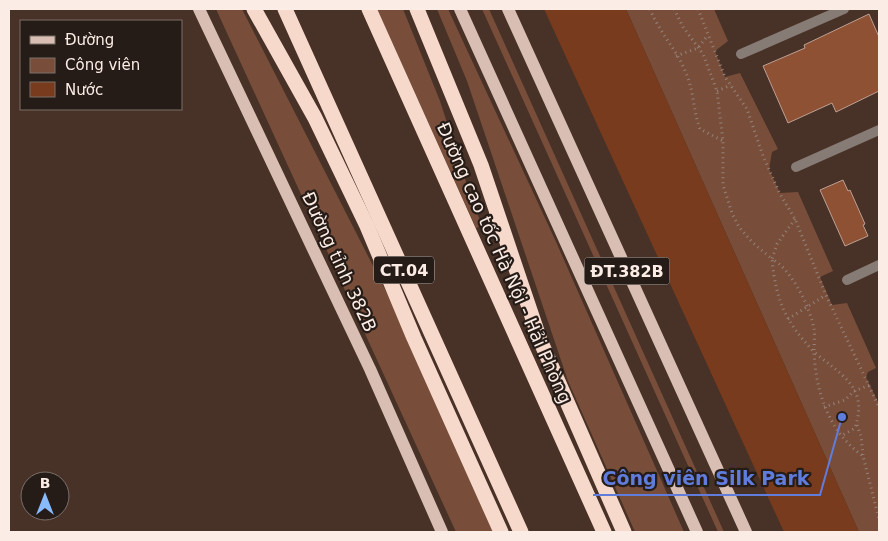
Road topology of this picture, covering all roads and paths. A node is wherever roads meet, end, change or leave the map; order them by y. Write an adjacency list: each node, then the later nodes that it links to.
1 (199, 9): 37 (main road, Đường tỉnh 382B)
2 (254, 9): 38 (highway)
3 (285, 9): 39 (highway, CT.04)
4 (369, 9): 40 (highway, Đường cao tốc Hà Nội - Hải Phòng)
5 (417, 9): 41 (highway)
6 (460, 9): 42 (main road, ĐT.382B)
7 (508, 9): 43 (main road, ĐT.382B)
8 (650, 9): 15 (path)
9 (674, 9): 13 (path)
10 (698, 9): 12 (path)
11 (844, 9): 14 (street)
12 (708, 35): 13 (path); 16 (path)
13 (698, 48): 15 (path); 17 (path)
14 (741, 54)
15 (676, 56): 19 (path)
16 (731, 85): 17 (path); 21 (path)
17 (717, 91): 19 (path)
18 (879, 130): 20 (street)
19 (723, 141): 22 (path)
20 (796, 167)
21 (796, 218): 22 (path); 25 (path)
22 (772, 259): 26 (path); 27 (path)
23 (879, 265): 24 (street)
24 (846, 280)
25 (826, 295): 26 (path); 29 (path)
26 (806, 308): 27 (path); 28 (path)
27 (788, 319): 28 (path)
28 (814, 352): 30 (path); 31 (path)
29 (870, 386): 30 (path); 32 (path)
30 (854, 390): 31 (path); 33 (path)
31 (824, 407): 34 (path)
32 (879, 407)
33 (856, 424): 34 (path); 35 (path)
34 (841, 436): 35 (path)
35 (863, 456): 36 (path)
36 (879, 519)
37 (442, 532)
38 (501, 532)
39 (521, 532)
40 (604, 532)
41 (624, 532)
42 (697, 532)
43 (746, 532)

